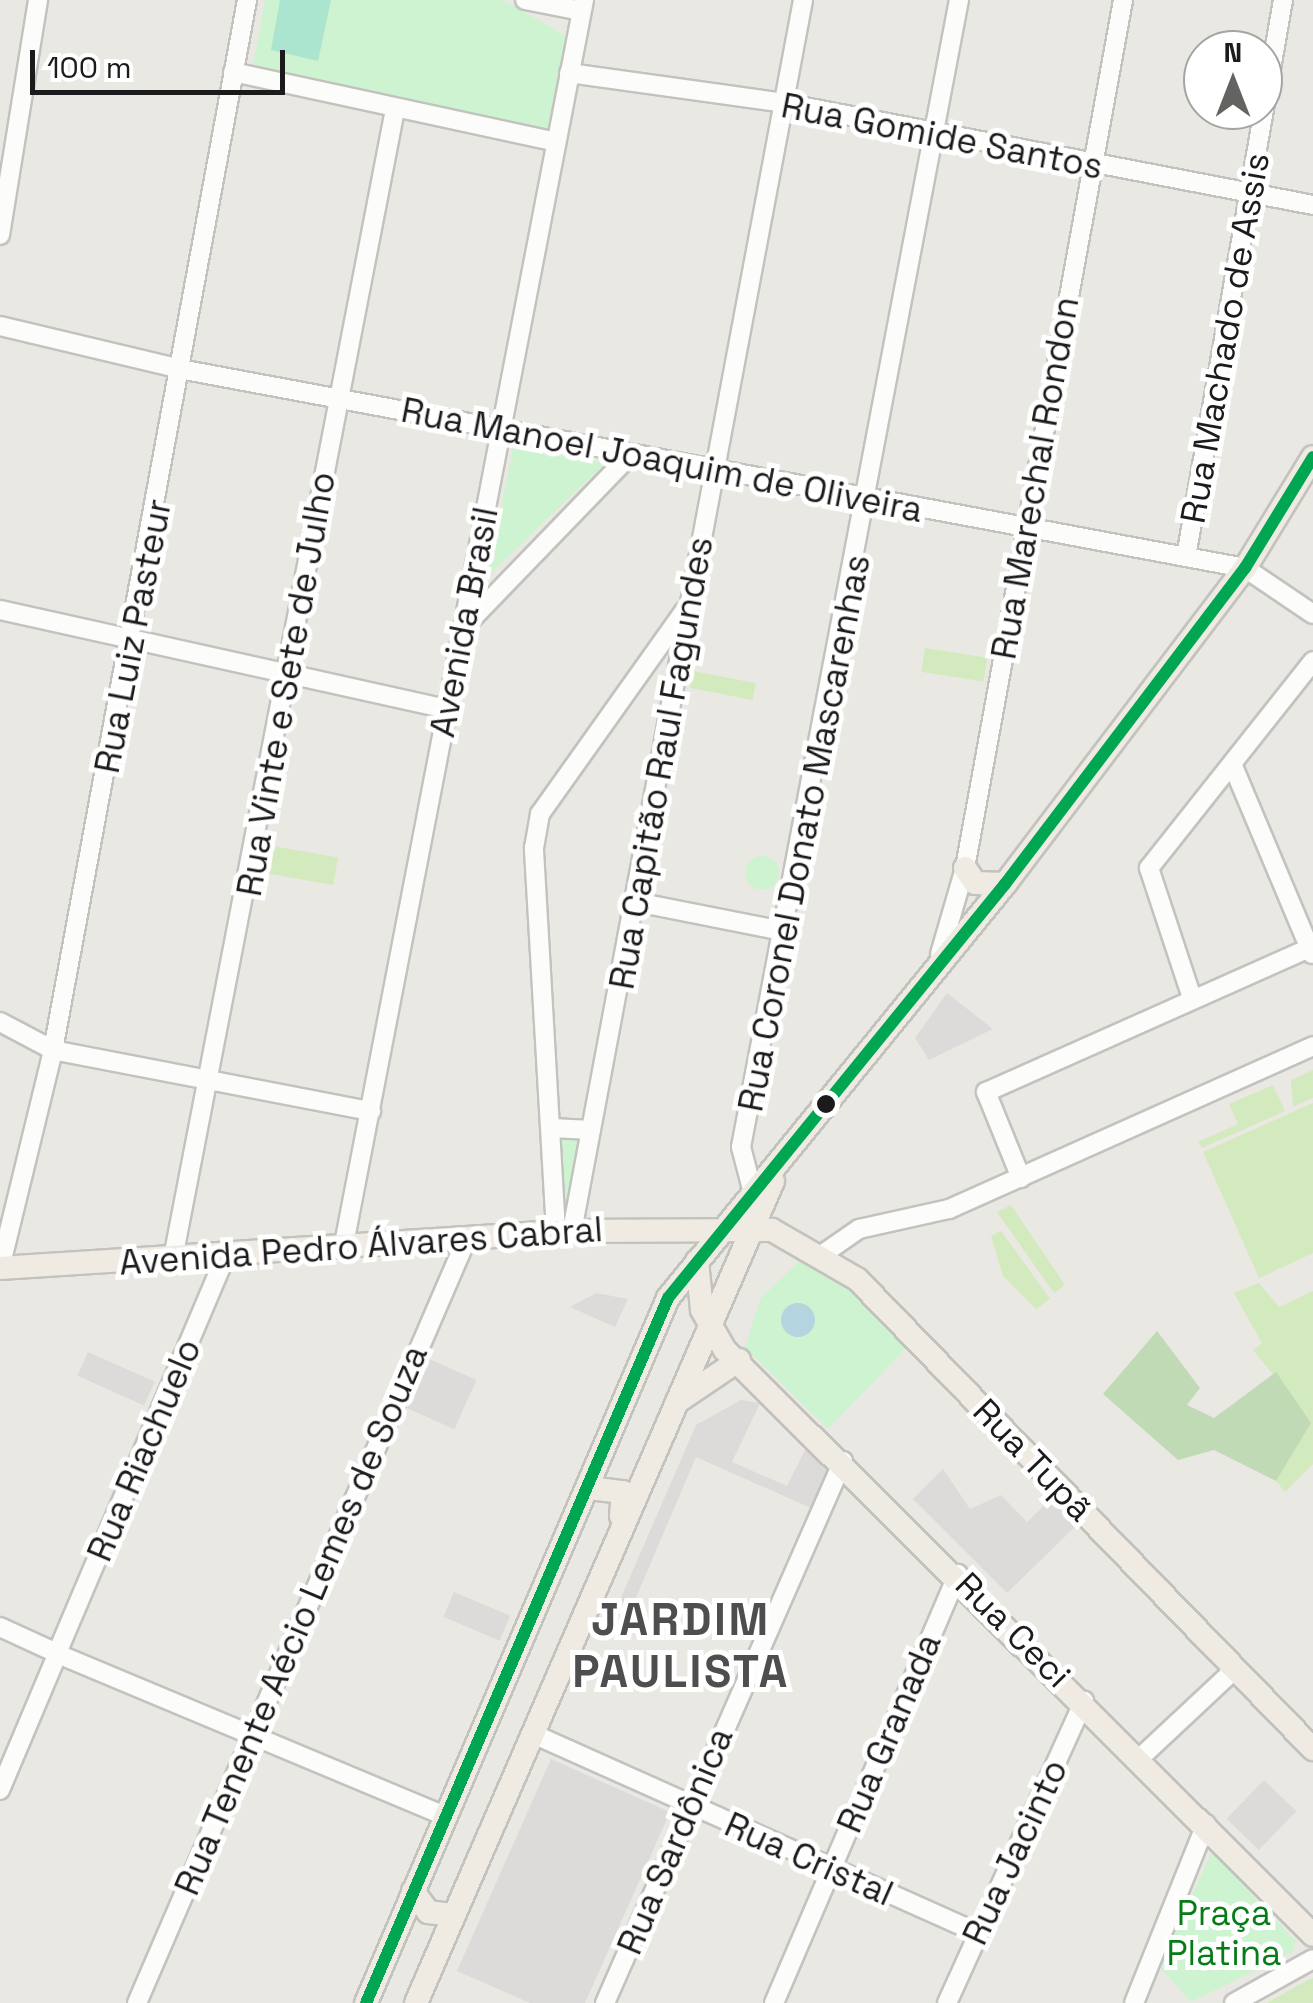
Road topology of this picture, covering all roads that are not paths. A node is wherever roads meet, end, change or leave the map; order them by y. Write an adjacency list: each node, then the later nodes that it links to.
1 (38, 0): 18 (street)
2 (526, 0): 8 (street)
3 (802, 0): 11 (street, Rua Capitão Raul Fagundes)
4 (959, 0): 13 (street, Rua Coronel Donato Mascarenhas)
5 (1123, 0): 15 (street, Rua Marechal Rondon)
6 (1282, 0): 16 (street, Rua Machado de Assis)
7 (242, 1): 9 (street, Rua Luiz Pasteur)
8 (583, 6): 10 (street, Avenida Brasil)
9 (233, 72): 12 (street); 20 (street, Rua Luiz Pasteur)
10 (569, 73): 11 (street, Rua Gomide Santos); 14 (street, Avenida Brasil)
11 (784, 104): 13 (street, Rua Gomide Santos); 25 (street, Rua Capitão Raul Fagundes)
12 (395, 110): 14 (street); 21 (street, Rua Vinte e Sete de Julho)
13 (932, 132): 15 (street, Rua Gomide Santos); 26 (street, Rua Coronel Donato Mascarenhas)
14 (556, 142): 22 (street, Avenida Brasil)
15 (1090, 166): 16 (street, Rua Gomide Santos); 27 (street, Rua Marechal Rondon)
16 (1250, 194): 17 (street, Rua Gomide Santos); 28 (street, Rua Machado de Assis)
17 (1313, 205)
18 (0, 235)
19 (0, 326): 20 (street, Rua Manoel Joaquim de Oliveira)
20 (185, 370): 21 (street, Rua Manoel Joaquim de Oliveira); 34 (street, Rua Luiz Pasteur)
21 (337, 399): 22 (street, Rua Manoel Joaquim de Oliveira); 36 (street, Rua Vinte e Sete de Julho)
22 (501, 431): 23 (street, Rua Manoel Joaquim de Oliveira); 33 (street, Avenida Brasil)
23 (630, 455): 25 (street, Rua Manoel Joaquim de Oliveira); 33 (street)
24 (1313, 457): 29 (main road)
25 (714, 470): 26 (street, Rua Manoel Joaquim de Oliveira); 30 (street, Rua Capitão Raul Fagundes)
26 (870, 499): 27 (street, Rua Manoel Joaquim de Oliveira); 42 (street, Rua Coronel Donato Mascarenhas)
27 (1027, 529): 28 (street, Rua Manoel Joaquim de Oliveira); 39 (street, Rua Marechal Rondon)
28 (1186, 557): 29 (street, Rua Manoel Joaquim de Oliveira)
29 (1245, 568): 32 (street, Rua Manoel Joaquim de Oliveira); 40 (main road)
30 (690, 603): 41 (street, Rua Capitão Raul Fagundes); 51 (street)
31 (0, 610): 34 (street)
32 (1313, 614)
33 (463, 629): 37 (street, Avenida Brasil)
34 (132, 642): 36 (street); 48 (street, Rua Luiz Pasteur)
35 (1313, 661): 38 (street)
36 (292, 676): 37 (street); 49 (street, Rua Vinte e Sete de Julho)
37 (448, 709): 50 (street, Avenida Brasil)
38 (1234, 766): 43 (street); 45 (street)
39 (964, 868): 40 (main road); 44 (street, Rua Marechal Rondon)
40 (1005, 884): 44 (main road)
41 (636, 902): 42 (street); 52 (street, Rua Capitão Raul Fagundes)
42 (787, 932): 55 (street, Rua Coronel Donato Mascarenhas)
43 (1311, 952): 45 (street)
44 (940, 954): 53 (main road)
45 (1192, 998): 54 (street)
46 (0, 1022): 48 (street)
47 (1313, 1046): 54 (street)
48 (53, 1050): 49 (street); 65 (street, Rua Luiz Pasteur)
49 (211, 1081): 50 (street); 63 (street, Rua Vinte e Sete de Julho)
50 (371, 1110): 60 (street, Avenida Brasil)
51 (552, 1128): 52 (street); 58 (street)
52 (591, 1130): 58 (street, Rua Capitão Raul Fagundes)
53 (776, 1174): 55 (main road); 57 (main road)
54 (1021, 1178): 62 (street)
55 (753, 1193): 56 (main road)
56 (722, 1227): 57 (main road, Rua Tupã); 58 (main road, Avenida Pedro Álvares Cabral); 64 (main road)
57 (752, 1228): 62 (main road, Rua Tupã); 66 (main road)
58 (564, 1231): 59 (main road, Avenida Pedro Álvares Cabral)
59 (467, 1238): 60 (main road, Avenida Pedro Álvares Cabral); 77 (street, Rua Tenente Aécio Lemes de Souza)
60 (344, 1244): 61 (main road, Avenida Pedro Álvares Cabral)
61 (228, 1253): 63 (main road, Avenida Pedro Álvares Cabral); 74 (street, Rua Riachuelo)
62 (823, 1254): 75 (main road, Rua Tupã)
63 (173, 1258): 65 (main road, Avenida Pedro Álvares Cabral)
64 (697, 1261): 66 (main road); 70 (main road)
65 (0, 1268)
66 (709, 1329): 67 (main road, Rua Ceci); 68 (main road)
67 (739, 1360): 68 (main road); 69 (main road, Rua Ceci)
68 (674, 1404): 71 (main road)
69 (843, 1461): 72 (main road, Rua Ceci); 82 (street, Rua Sardônica)
70 (589, 1488): 71 (main road); 83 (main road)
71 (608, 1562): 78 (main road)
72 (958, 1574): 76 (main road, Rua Ceci); 85 (street, Rua Granada)
73 (0, 1627): 74 (street)
74 (57, 1654): 77 (street); 81 (street, Rua Riachuelo)
75 (1235, 1669): 79 (main road, Rua Tupã); 80 (street)
76 (1084, 1701): 80 (main road, Rua Ceci); 89 (street, Rua Jacinto)
77 (249, 1733): 83 (street); 91 (street, Rua Tenente Aécio Lemes de Souza)
78 (533, 1734): 82 (street, Rua Cristal); 87 (main road)
79 (1313, 1749)
80 (1141, 1758): 84 (main road, Rua Ceci)
81 (0, 1790)
82 (689, 1806): 85 (street, Rua Cristal); 94 (street, Rua Sardônica)
83 (444, 1816): 86 (main road)
84 (1206, 1824): 88 (main road, Rua Ceci); 97 (street)
85 (832, 1868): 89 (street, Rua Cristal); 95 (street, Rua Granada)
86 (413, 1891): 87 (main road); 92 (main road)
87 (454, 1914): 93 (main road)
88 (1311, 1928)
89 (977, 1933): 96 (street, Rua Jacinto)
90 (1313, 1959): 98 (street)
91 (136, 2003)
92 (366, 2003)
93 (416, 2003)
94 (605, 2003)
95 (774, 2003)
96 (948, 2003)
97 (1134, 2003)
98 (1234, 2003)

